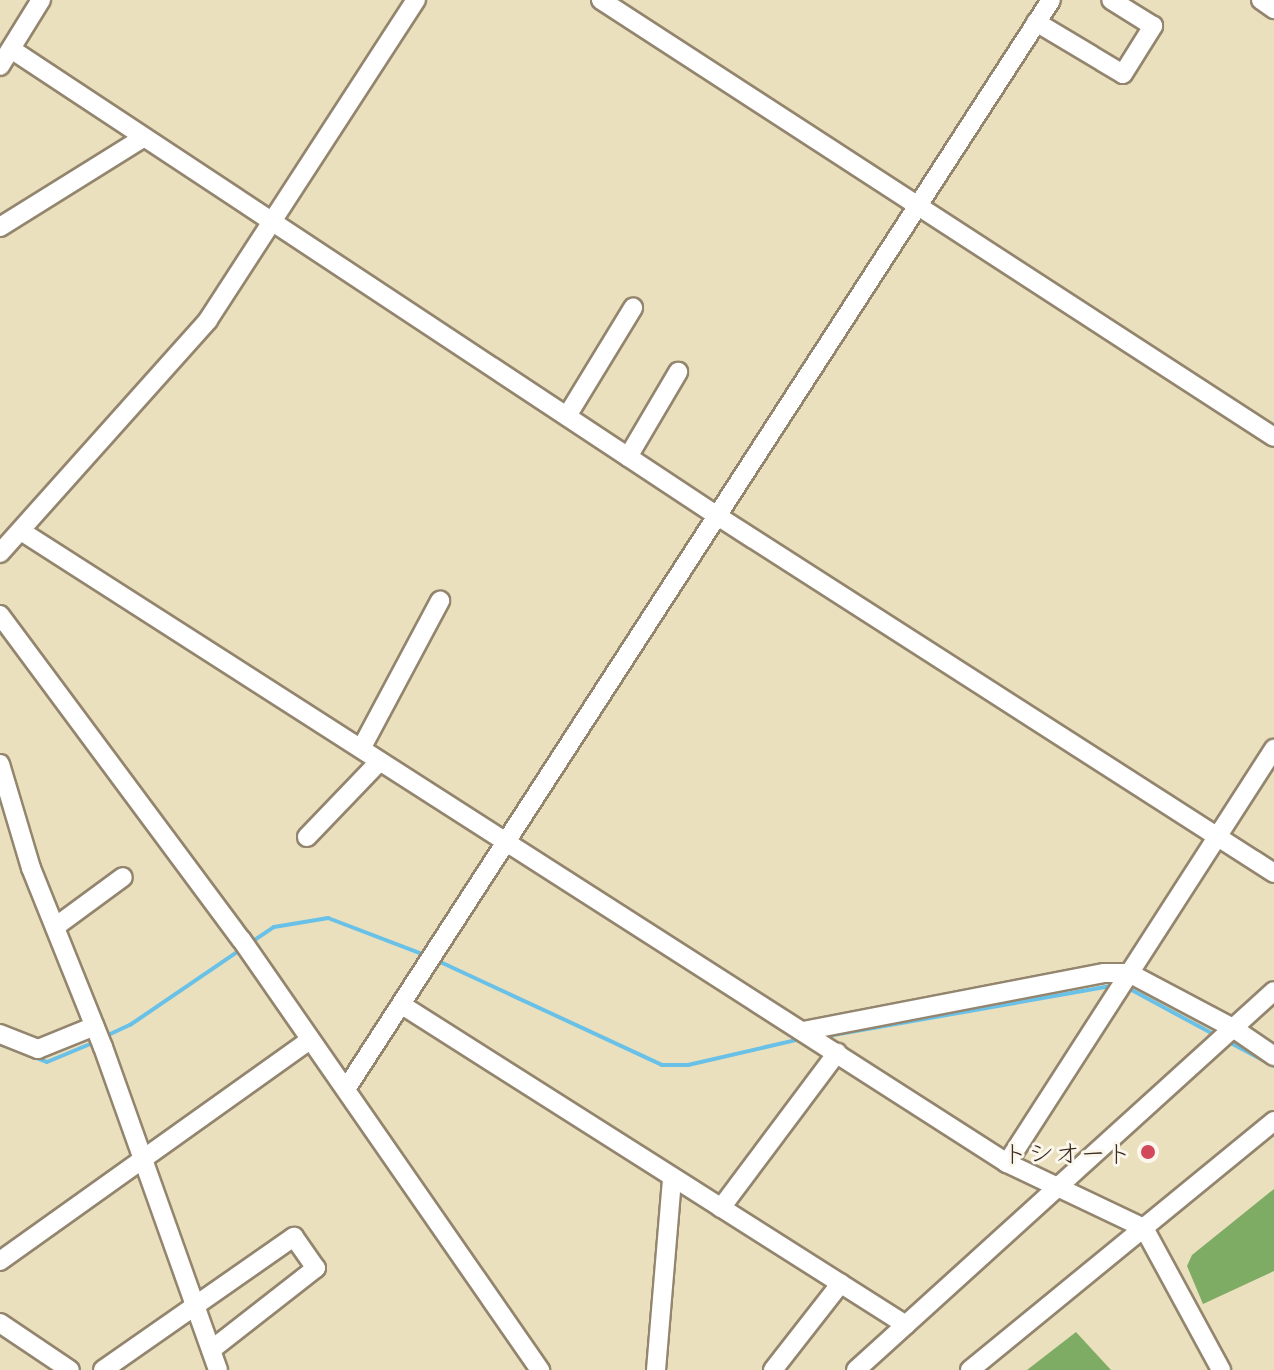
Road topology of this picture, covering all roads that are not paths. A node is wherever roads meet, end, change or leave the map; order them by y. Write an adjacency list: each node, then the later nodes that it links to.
1 (41, 0): 9 (street)
2 (416, 0): 13 (street)
3 (601, 0): 12 (street)
4 (1051, 0): 8 (street)
5 (1111, 0): 8 (street)
6 (1261, 0): 7 (street)
7 (1274, 9)
8 (1036, 22): 12 (street)
9 (11, 49): 10 (street); 11 (street)
10 (0, 66)
11 (143, 138): 13 (street); 14 (street)
12 (918, 206): 18 (street); 20 (street)
13 (274, 223): 17 (street); 21 (street)
14 (0, 227)
15 (633, 308): 17 (street)
16 (678, 372): 19 (street)
17 (567, 416): 19 (street)
18 (1274, 437)
19 (628, 457): 20 (street)
20 (716, 515): 29 (street); 31 (street)
21 (21, 531): 22 (street); 25 (street)
22 (0, 553)
23 (440, 601): 25 (street)
24 (0, 615): 42 (street)
25 (362, 747): 27 (street)
26 (1274, 748): 29 (street)
27 (380, 761): 30 (street); 31 (street)
28 (0, 764): 34 (street)
29 (1218, 834): 32 (street); 35 (street)
30 (307, 837)
31 (505, 841): 37 (street); 39 (street)
32 (1274, 873)
33 (123, 877): 34 (street)
34 (55, 927): 41 (street)
35 (1128, 976): 38 (street); 39 (street); 48 (street)
36 (1274, 991): 38 (street)
37 (402, 1005): 45 (street); 49 (street)
38 (1231, 1030): 44 (street); 50 (street)
39 (805, 1032): 43 (street)
40 (0, 1034): 41 (street)
41 (98, 1035): 47 (street)
42 (310, 1040): 45 (street); 47 (street)
43 (831, 1049): 48 (street); 51 (street)
44 (1274, 1056)
45 (346, 1089): 63 (street)
46 (1274, 1121): 52 (street)
47 (143, 1157): 53 (street); 55 (street)
48 (1007, 1163): 50 (street)
49 (672, 1178): 51 (street); 64 (street)
50 (1053, 1189): 52 (street); 57 (street)
51 (721, 1208): 54 (street)
52 (1144, 1228): 67 (street); 68 (street)
53 (0, 1261)
54 (841, 1283): 57 (street); 65 (street)
55 (194, 1305): 58 (street); 58 (street); 61 (street)
56 (0, 1323): 59 (street)
57 (906, 1325): 66 (street)
58 (211, 1350): 62 (street)
59 (40, 1362): 60 (street)
60 (70, 1370)
61 (103, 1370)
62 (218, 1370)
63 (540, 1370)
64 (656, 1370)
65 (773, 1370)
66 (856, 1370)
67 (970, 1370)
68 (1221, 1370)

